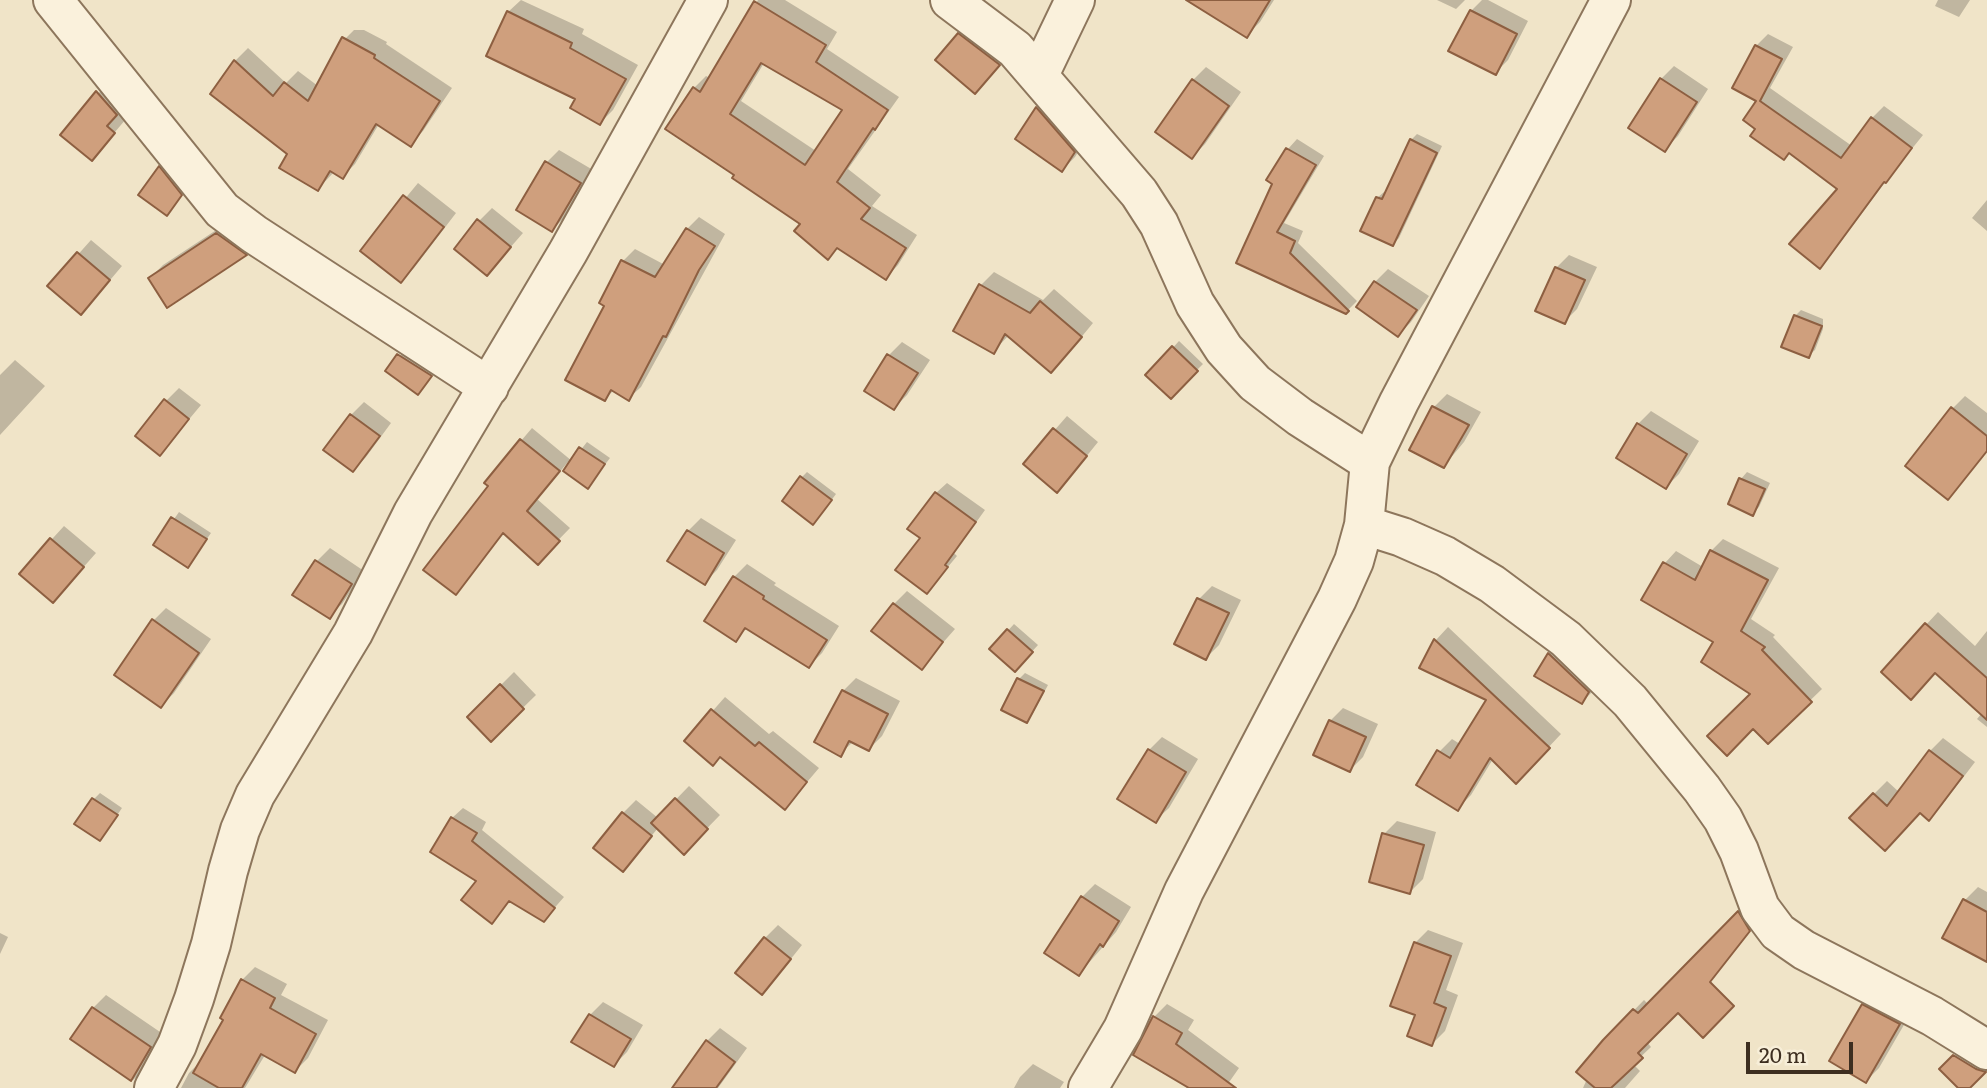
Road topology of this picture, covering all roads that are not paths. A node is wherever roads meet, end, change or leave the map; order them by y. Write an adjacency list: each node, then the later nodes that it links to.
1 (53, 0): 7 (street)
2 (708, 0): 7 (street)
3 (950, 0): 6 (street)
4 (1075, 0): 6 (street)
5 (1611, 0): 8 (street)
6 (1039, 75): 8 (street)
7 (489, 387): 11 (street)
8 (1370, 462): 9 (street)
9 (1364, 526): 10 (street); 12 (street)
10 (1987, 1050)
11 (154, 1088)
12 (1088, 1088)

